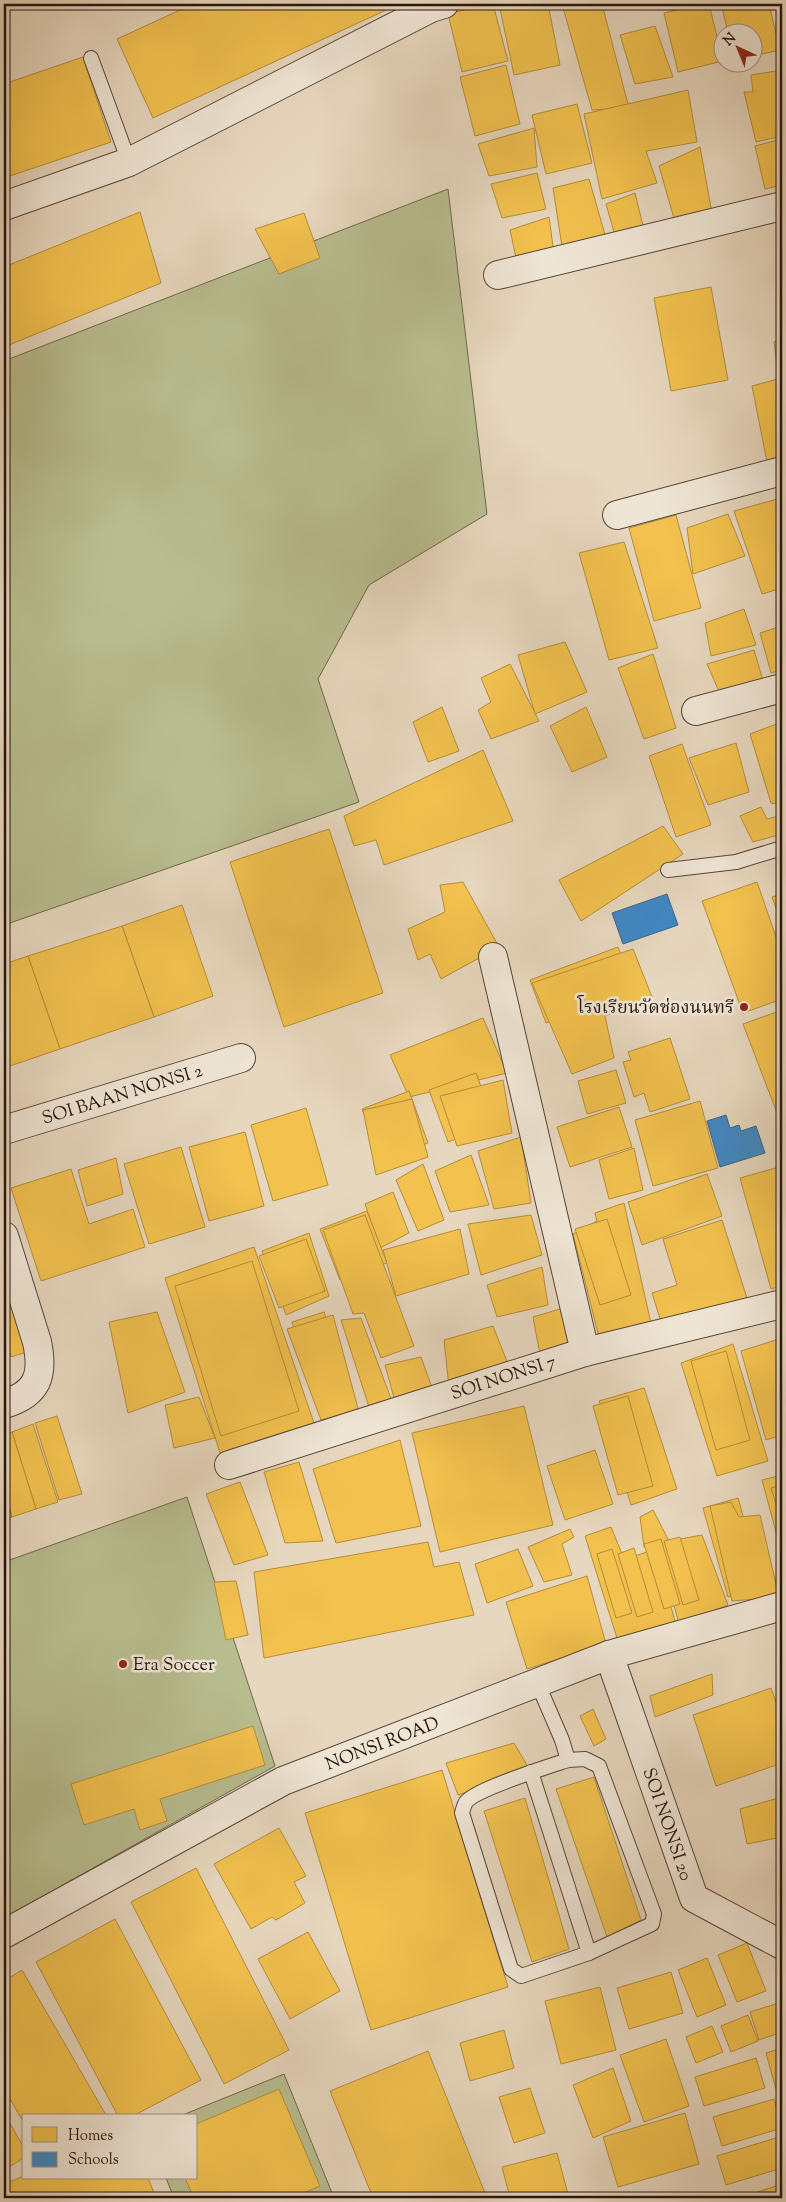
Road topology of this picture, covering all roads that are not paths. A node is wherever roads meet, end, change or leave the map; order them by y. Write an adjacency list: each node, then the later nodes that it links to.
1 (444, 4): 3 (street)
2 (91, 58): 3 (lane)
3 (129, 162): 4 (street)
4 (4, 206)
5 (782, 206): 6 (street)
6 (498, 276)
7 (782, 471): 8 (street)
8 (617, 515)
9 (782, 688): 10 (street)
10 (696, 711)
11 (782, 848): 12 (lane)
12 (668, 870)
13 (493, 957): 18 (street)
14 (241, 1058): 15 (street, SOI BAAN NONSI 2)
15 (4, 1130)
16 (4, 1236): 19 (street)
17 (782, 1304): 18 (street, SOI NONSI 7)
18 (585, 1352): 20 (street, SOI NONSI 7)
19 (4, 1404)
20 (229, 1465)
21 (782, 1606): 22 (street, NONSI ROAD)
22 (610, 1655): 23 (street, NONSI ROAD); 27 (street, SOI NONSI 20)
23 (537, 1682): 24 (lane); 26 (street, NONSI ROAD)
24 (568, 1760): 25 (lane); 28 (lane)
25 (531, 1772): 28 (lane); 28 (lane)
26 (4, 1934)
27 (782, 1945)
28 (589, 1953)

